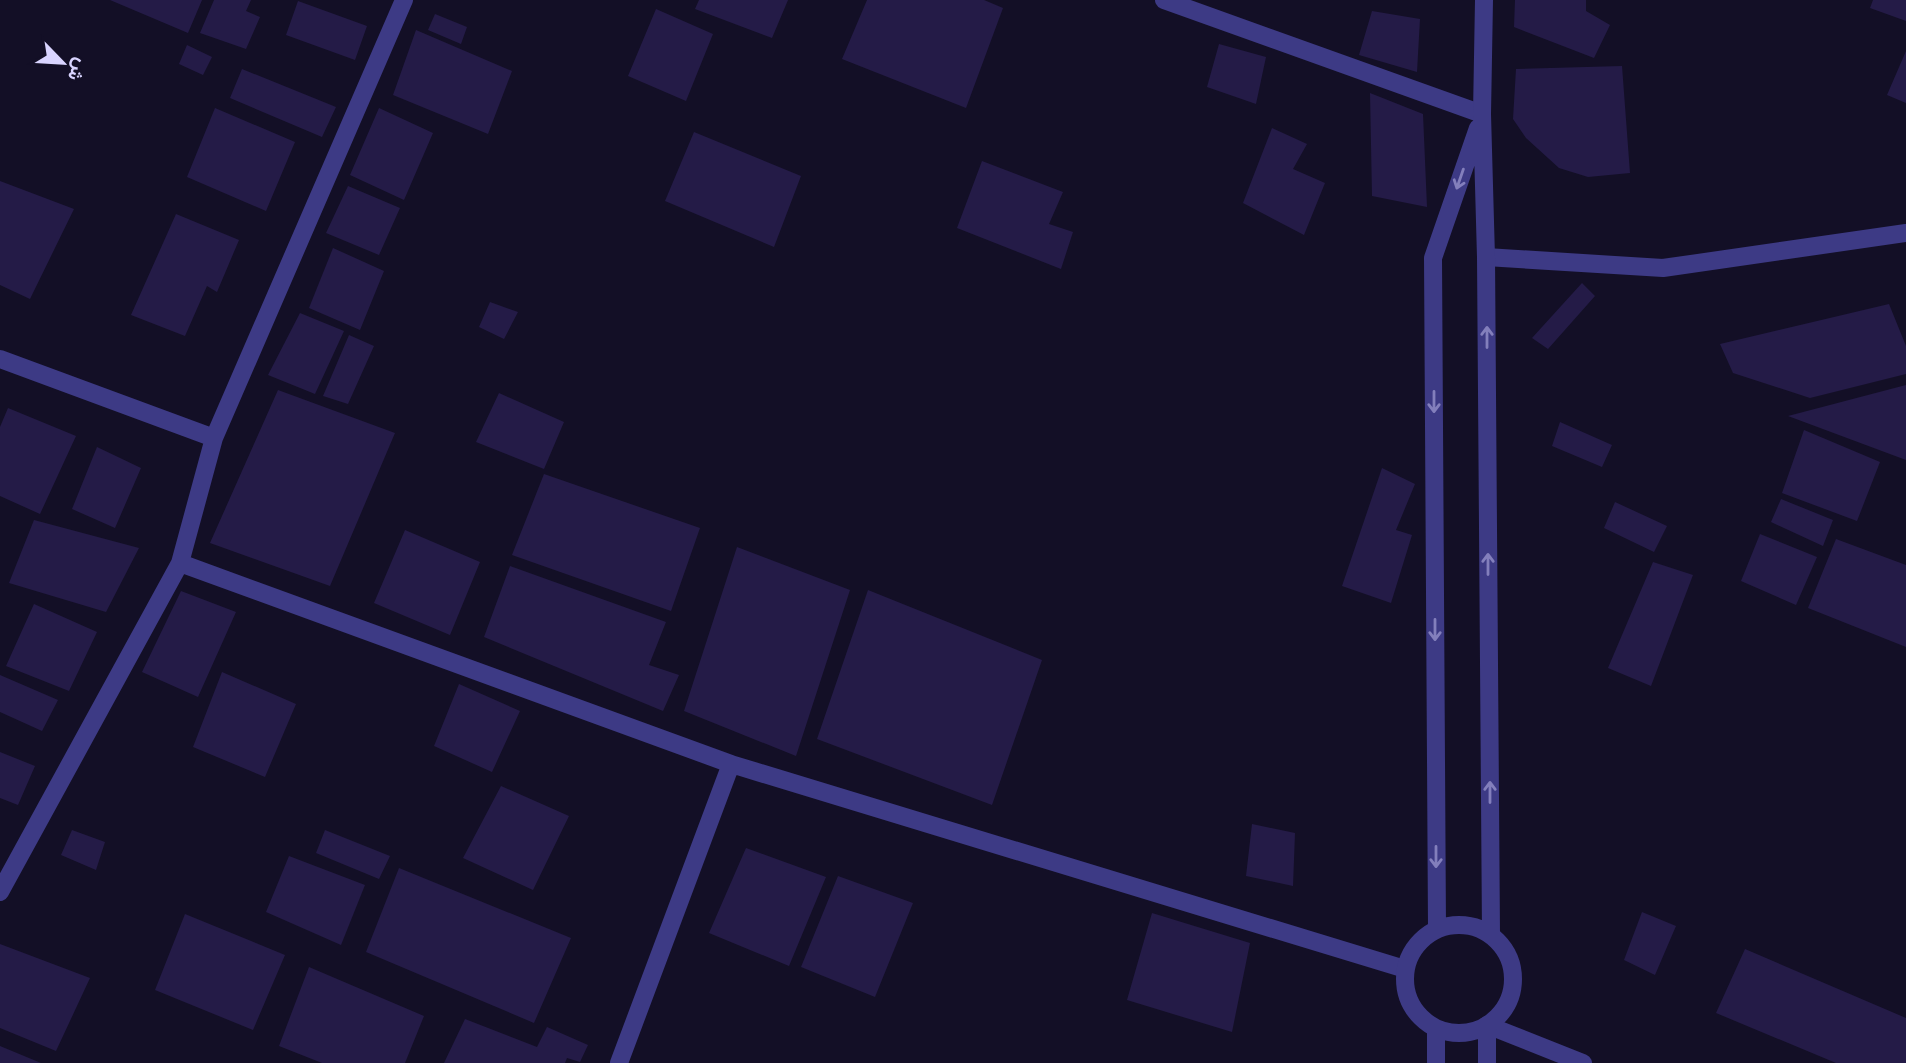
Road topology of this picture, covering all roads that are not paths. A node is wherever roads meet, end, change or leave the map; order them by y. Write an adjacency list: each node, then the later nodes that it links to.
1 (404, 0): 8 (street)
2 (1164, 0): 4 (street)
3 (1484, 0): 4 (street)
4 (1482, 114): 6 (street); 12 (street, one-way to 12)
5 (1906, 233): 6 (street)
6 (1486, 257): 13 (street, one-way to 6)
7 (0, 359): 8 (street)
8 (214, 438): 9 (street)
9 (180, 563): 10 (street); 11 (street)
10 (732, 764): 14 (street); 17 (street)
11 (0, 892)
12 (1437, 928): 13 (street); 14 (street)
13 (1490, 934): 15 (street)
14 (1405, 970): 16 (street)
15 (1487, 1026): 16 (street); 19 (street); 20 (street)
16 (1436, 1028): 18 (street)
17 (619, 1063)
18 (1436, 1063)
19 (1487, 1063)
20 (1583, 1063)

